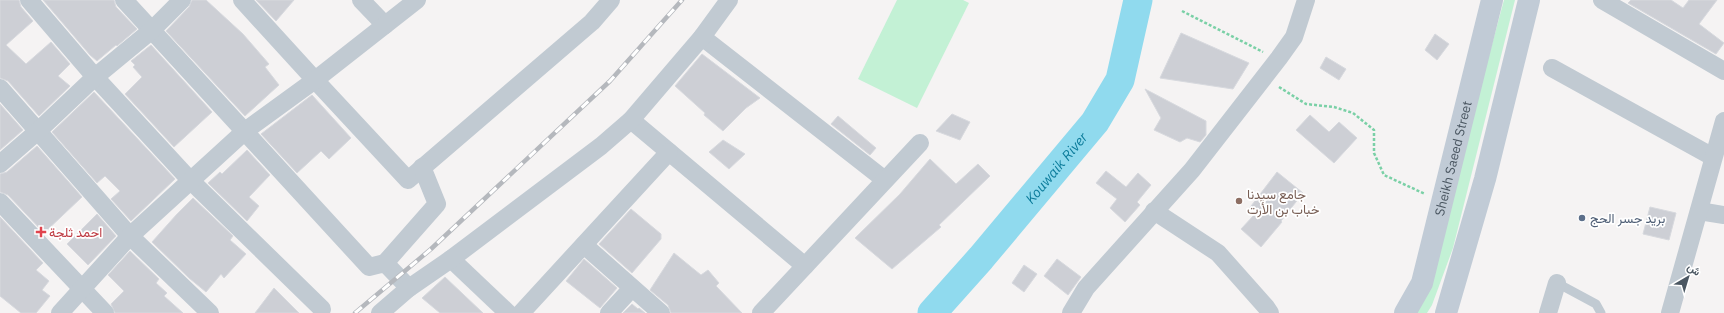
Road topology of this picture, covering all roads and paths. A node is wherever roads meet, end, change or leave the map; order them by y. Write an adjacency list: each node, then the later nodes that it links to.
1 (29, 0): 20 (street)
2 (124, 0): 15 (street)
3 (182, 0): 15 (street)
4 (242, 0): 21 (street)
5 (361, 0): 14 (street)
6 (417, 0): 14 (street)
7 (611, 0): 33 (street)
8 (729, 0): 16 (street)
9 (1306, 0): 17 (street)
10 (1492, 0): 36 (main road, Sheikh Saeed Street)
11 (1529, 0): 63 (main road)
12 (1602, 0): 19 (street)
13 (1182, 11): 17 (path)
14 (386, 25): 21 (street)
15 (152, 30): 20 (street); 27 (street)
16 (702, 36): 24 (street); 35 (street)
17 (1279, 58): 38 (street)
18 (1552, 68): 31 (street)
19 (1724, 71)
20 (95, 77): 26 (street); 34 (street)
21 (315, 80): 27 (street); 33 (street)
22 (1276, 85): 36 (path)
23 (0, 88): 26 (street)
24 (632, 120): 30 (street); 43 (street)
25 (1724, 121): 28 (street)
26 (38, 131): 32 (street); 41 (street)
27 (245, 131): 34 (street); 44 (street)
28 (1721, 139): 31 (street)
29 (920, 143): 35 (street)
30 (669, 152): 42 (street); 45 (street)
31 (1713, 157): 39 (street)
32 (0, 164)
33 (422, 167): 44 (street)
34 (190, 180): 41 (street); 50 (street)
35 (885, 180): 45 (street)
36 (1442, 201): 62 (main road, Sheikh Saeed Street)
37 (0, 202): 47 (street)
38 (1154, 211): 60 (street); 61 (street)
39 (1699, 211): 40 (street); 66 (street)
40 (1724, 215)
41 (130, 236): 47 (street); 53 (street)
42 (584, 245): 49 (street); 56 (street)
43 (451, 259): 48 (street); 55 (street)
44 (385, 263): 48 (street)
45 (805, 266): 59 (street)
46 (1557, 283): 64 (street); 65 (lane)
47 (82, 288): 51 (street); 52 (street)
48 (409, 288): 54 (street)
49 (632, 288): 57 (street); 58 (street)
50 (322, 309)
51 (60, 313)
52 (105, 313)
53 (210, 313)
54 (380, 313)
55 (508, 313)
56 (521, 313)
57 (609, 313)
58 (660, 313)
59 (760, 313)
60 (1071, 313)
61 (1270, 313)
62 (1406, 313)
63 (1446, 313)
64 (1548, 313)
65 (1601, 313)
66 (1670, 313)

